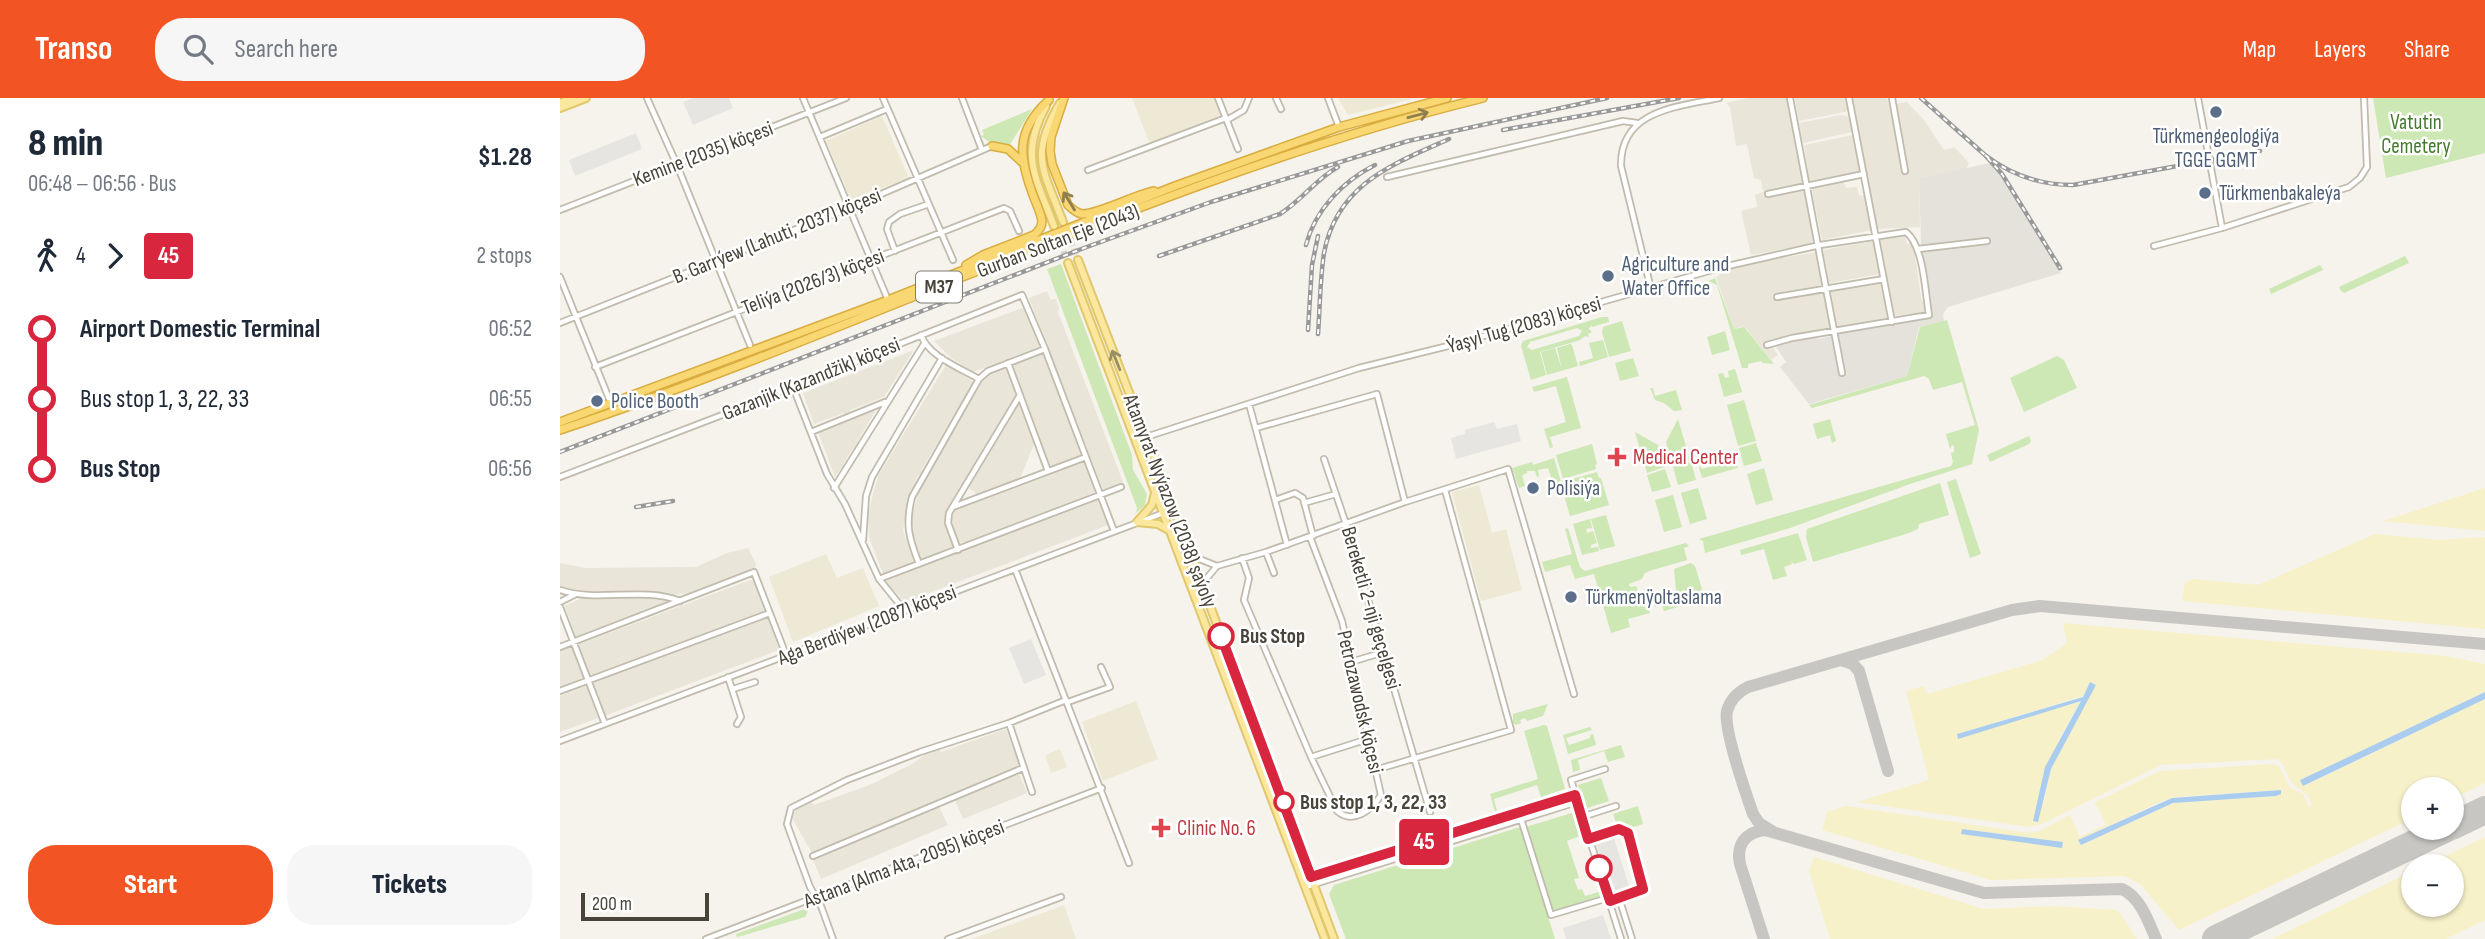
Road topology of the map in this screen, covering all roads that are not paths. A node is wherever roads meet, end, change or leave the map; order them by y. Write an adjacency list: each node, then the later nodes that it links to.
1 (573, 98): 22 (main road)
2 (586, 98): 22 (main road)
3 (648, 98): 34 (street)
4 (803, 98): 25 (street)
5 (846, 98): 25 (street, Kemine (2035) köçesi)
6 (883, 98): 23 (street)
7 (962, 98): 32 (street)
8 (1063, 98): 40 (highway, one-way to 8); 46 (main road)
9 (1219, 98): 26 (street)
10 (1248, 98): 26 (street)
11 (1276, 98): 24 (street)
12 (1328, 98): 28 (street)
13 (1447, 98): 28 (highway, Gurban Soltan Eje (2043) / M37)
14 (1483, 98): 88 (highway, Gurban Soltan Eje (2043) / M37, one-way to 14)
15 (1719, 98): 27 (street)
16 (1790, 98): 41 (street)
17 (1849, 98): 37 (street)
18 (1892, 98): 36 (street)
19 (2198, 98): 48 (street)
20 (2364, 98): 48 (street)
21 (1049, 99): 33 (highway); 47 (main road)
22 (560, 106)
23 (887, 109): 29 (street); 39 (street)
24 (1281, 109)
25 (809, 113): 29 (street); 34 (street, Kemine (2035) köçesi)
26 (1226, 119): 31 (street); 35 (street)
27 (1637, 123): 38 (street); 66 (street)
28 (1339, 127): 40 (highway, Gurban Soltan Eje (2043) / M37)
29 (820, 137): 44 (street)
30 (992, 146): 32 (street, B. Garrýew (Lahuti, 2037) köçesi); 33 (highway)
31 (1238, 149)
32 (982, 150): 39 (street, B. Garrýew (Lahuti, 2037) köçesi)
33 (1022, 162): 63 (highway)
34 (677, 164): 45 (street, Kemine (2035) köçesi); 60 (street)
35 (1088, 170)
36 (1905, 171)
37 (1864, 174): 41 (street); 51 (street)
38 (1387, 177)
39 (918, 178): 43 (street); 44 (street, B. Garrýew (Lahuti, 2037) köçesi)
40 (1175, 186): 63 (highway, Gurban Soltan Eje (2043) / M37)
41 (1808, 186): 42 (street); 53 (street)
42 (1768, 194)
43 (929, 204): 50 (street); 56 (street)
44 (849, 208): 57 (street); 60 (street, B. Garrýew (Lahuti, 2037) köçesi)
45 (560, 210)
46 (1063, 222)
47 (1054, 226)
48 (2222, 228): 54 (street)
49 (1018, 231): 50 (street, Teliýa (2026/3) köçesi)
50 (942, 233): 56 (street, Teliýa (2026/3) köçesi); 58 (street)
51 (1876, 236): 53 (street, Ýaşyl Tug (2083) köçesi); 55 (street, Ýaşyl Tug (2083) köçesi); 64 (street)
52 (1987, 241): 55 (street)
53 (1820, 246): 65 (street); 66 (street, Ýaşyl Tug (2083) köçesi)
54 (2154, 246)
55 (1918, 248): 71 (street)
56 (895, 251): 57 (street, Teliýa (2026/3) köçesi)
57 (871, 260): 68 (street); 69 (street, Teliýa (2026/3) köçesi)
58 (953, 260)
59 (1078, 260): 93 (main road, Atamyrat Nyýazow (2038) şaýoly, one-way to 59)
60 (716, 261): 69 (street); 70 (street, B. Garrýew (Lahuti, 2037) köçesi)
61 (1068, 263): 101 (main road, Atamyrat Nyýazow (2038) şaýoly)
62 (560, 277): 70 (street)
63 (944, 278): 68 (highway, Gurban Soltan Eje (2043) / M37)
64 (1884, 279): 65 (street); 71 (street)
65 (1828, 288): 67 (street); 73 (street)
66 (1651, 289): 87 (street, Ýaşyl Tug (2083) köçesi)
67 (1777, 297)
68 (888, 300): 88 (highway, Gurban Soltan Eje (2043) / M37)
69 (737, 311): 76 (street); 81 (street, Teliýa (2026/3) köçesi)
70 (575, 316): 72 (street, B. Garrýew (Lahuti, 2037) köçesi); 81 (street)
71 (1892, 322): 73 (street)
72 (560, 323)
73 (1834, 332): 77 (street); 82 (street)
74 (921, 335): 75 (street); 78 (street, Gazanjik (Kazandžik) köçesi); 84 (street, Gazanjik (Kazandžik) köçesi)
75 (924, 344): 79 (street); 86 (street)
76 (750, 345)
77 (1767, 345)
78 (1045, 349): 80 (street); 94 (street)
79 (942, 358): 83 (street); 115 (street)
80 (1007, 363): 83 (street); 85 (street)
81 (595, 367): 88 (street)
82 (1842, 373)
83 (979, 379): 121 (street)
84 (793, 387): 92 (street); 97 (street, Gazanjik (Kazandžik) köçesi)
85 (1020, 395): 96 (street); 107 (street)
86 (886, 402): 92 (street); 99 (street)
87 (1249, 404): 90 (street); 93 (street, Ýaşyl Tug (2083) köçesi)
88 (612, 408): 89 (highway, Gurban Soltan Eje (2043) / M37); 91 (highway, Gurban Soltan Eje (2043) / M37)
89 (560, 422)
90 (1256, 428): 104 (street); 105 (street)
91 (560, 430)
92 (811, 432): 99 (street)
93 (1146, 437): 108 (main road, Atamyrat Nyýazow (2038) şaýoly)
94 (1086, 457): 96 (street); 102 (street)
95 (1324, 459): 103 (street, Bereketli 2-nji geçelgesi)
96 (1048, 471): 107 (street)
97 (560, 477)
98 (1121, 487): 102 (street)
99 (834, 488): 115 (street)
100 (1445, 490): 105 (street); 144 (street); 152 (street)
101 (1155, 492): 109 (main road, Atamyrat Nyýazow (2038) şaýoly); 110 (main road)
102 (1100, 494): 113 (street); 117 (street)
103 (1336, 494): 106 (street); 111 (street, Bereketli 2-nji geçelgesi)
104 (1275, 500): 106 (street); 116 (street)
105 (1405, 502): 111 (street)
106 (1304, 503): 114 (street, Petrozawodsk köçesi)
107 (952, 507): 117 (street)
108 (1174, 509): 109 (street, Aga Berdiýew (2087) köçesi); 119 (main road, Atamyrat Nyýazow (2038) şaýoly)
109 (1163, 513): 110 (street, Aga Berdiýew (2087) köçesi); 112 (main road, Atamyrat Nyýazow (2038) şaýoly)
110 (1137, 522): 112 (main road); 113 (street, Aga Berdiýew (2087) köçesi)
111 (1346, 524): 114 (street); 135 (street, Bereketli 2-nji geçelgesi)
112 (1170, 530): 168 (main road, Atamyrat Nyýazow (2038) şaýoly)
113 (1114, 531): 123 (street, Aga Berdiýew (2087) köçesi)
114 (1311, 536): 116 (street); 137 (street, Petrozawodsk köçesi)
115 (863, 542): 125 (street)
116 (1287, 545): 118 (street)
117 (958, 550): 121 (street)
118 (1266, 552): 120 (street); 124 (street)
119 (1191, 555): 122 (street); 126 (main road, Atamyrat Nyýazow (2038) şaýoly)
120 (1242, 558): 122 (street); 151 (street, Petrozawodsk köçesi)
121 (919, 564): 125 (street)
122 (1217, 566): 126 (street)
123 (1015, 569): 131 (street, Aga Berdiýew (2087) köçesi); 145 (street)
124 (1274, 573)
125 (879, 579): 131 (street)
126 (1202, 584): 167 (main road, Atamyrat Nyýazow (2038) şaýoly)
127 (560, 590): 128 (street)
128 (575, 594): 129 (street); 130 (street)
129 (680, 601): 132 (street); 133 (street)
130 (560, 604): 133 (street)
131 (905, 611): 136 (street, Aga Berdiýew (2087) köçesi)
132 (770, 613): 136 (street); 140 (street)
133 (574, 642): 134 (street); 140 (street)
134 (560, 647)
135 (1384, 652): 137 (street); 152 (street, Bereketli 2-nji geçelgesi)
136 (786, 656): 139 (street, Aga Berdiýew (2087) köçesi)
137 (1351, 662): 149 (street, Petrozawodsk köçesi)
138 (1101, 667): 145 (street)
139 (728, 677): 142 (street); 147 (street, Aga Berdiýew (2087) köçesi)
140 (588, 681): 143 (street); 147 (street)
141 (755, 682): 142 (street)
142 (733, 689): 148 (street)
143 (560, 691)
144 (1574, 694)
145 (1067, 701): 146 (street); 156 (street)
146 (1009, 723): 153 (street); 169 (street)
147 (605, 724): 150 (street, Aga Berdiýew (2087) köçesi)
148 (737, 724)
149 (1368, 739): 151 (street); 155 (street, Petrozawodsk köçesi)
150 (560, 741)
151 (1311, 757): 155 (street, Petrozawodsk köçesi)
152 (1415, 758): 155 (street); 161 (street, Bereketli 2-nji geçelgesi)
153 (1024, 768): 157 (street); 165 (street)
154 (1605, 769): 158 (street)
155 (1375, 770)
156 (1102, 788): 166 (street); 169 (street, Astana (Alma Ata, 2095) köçesi)
157 (1032, 792)
158 (1575, 795): 159 (street); 167 (street)
159 (1577, 802): 162 (street); 163 (street)
160 (1616, 806): 162 (street)
161 (1430, 812)
162 (1582, 817): 164 (street)
163 (1521, 819): 167 (street); 172 (street)
164 (1590, 838): 171 (street); 172 (street)
165 (813, 856)
166 (1129, 863)
167 (1312, 881): 168 (street); 177 (main road, Atamyrat Nyýazow (2038) şaýoly)
168 (1302, 884): 176 (main road, Atamyrat Nyýazow (2038) şaýoly)
169 (816, 897): 173 (street, Astana (Alma Ata, 2095) köçesi); 174 (street)
170 (1061, 897): 175 (street)
171 (1619, 898): 172 (street); 179 (street)
172 (1609, 899): 178 (street)
173 (705, 939)
174 (833, 939)
175 (948, 939)
176 (1325, 939)
177 (1334, 939)
178 (1621, 939)
179 (1632, 939)

